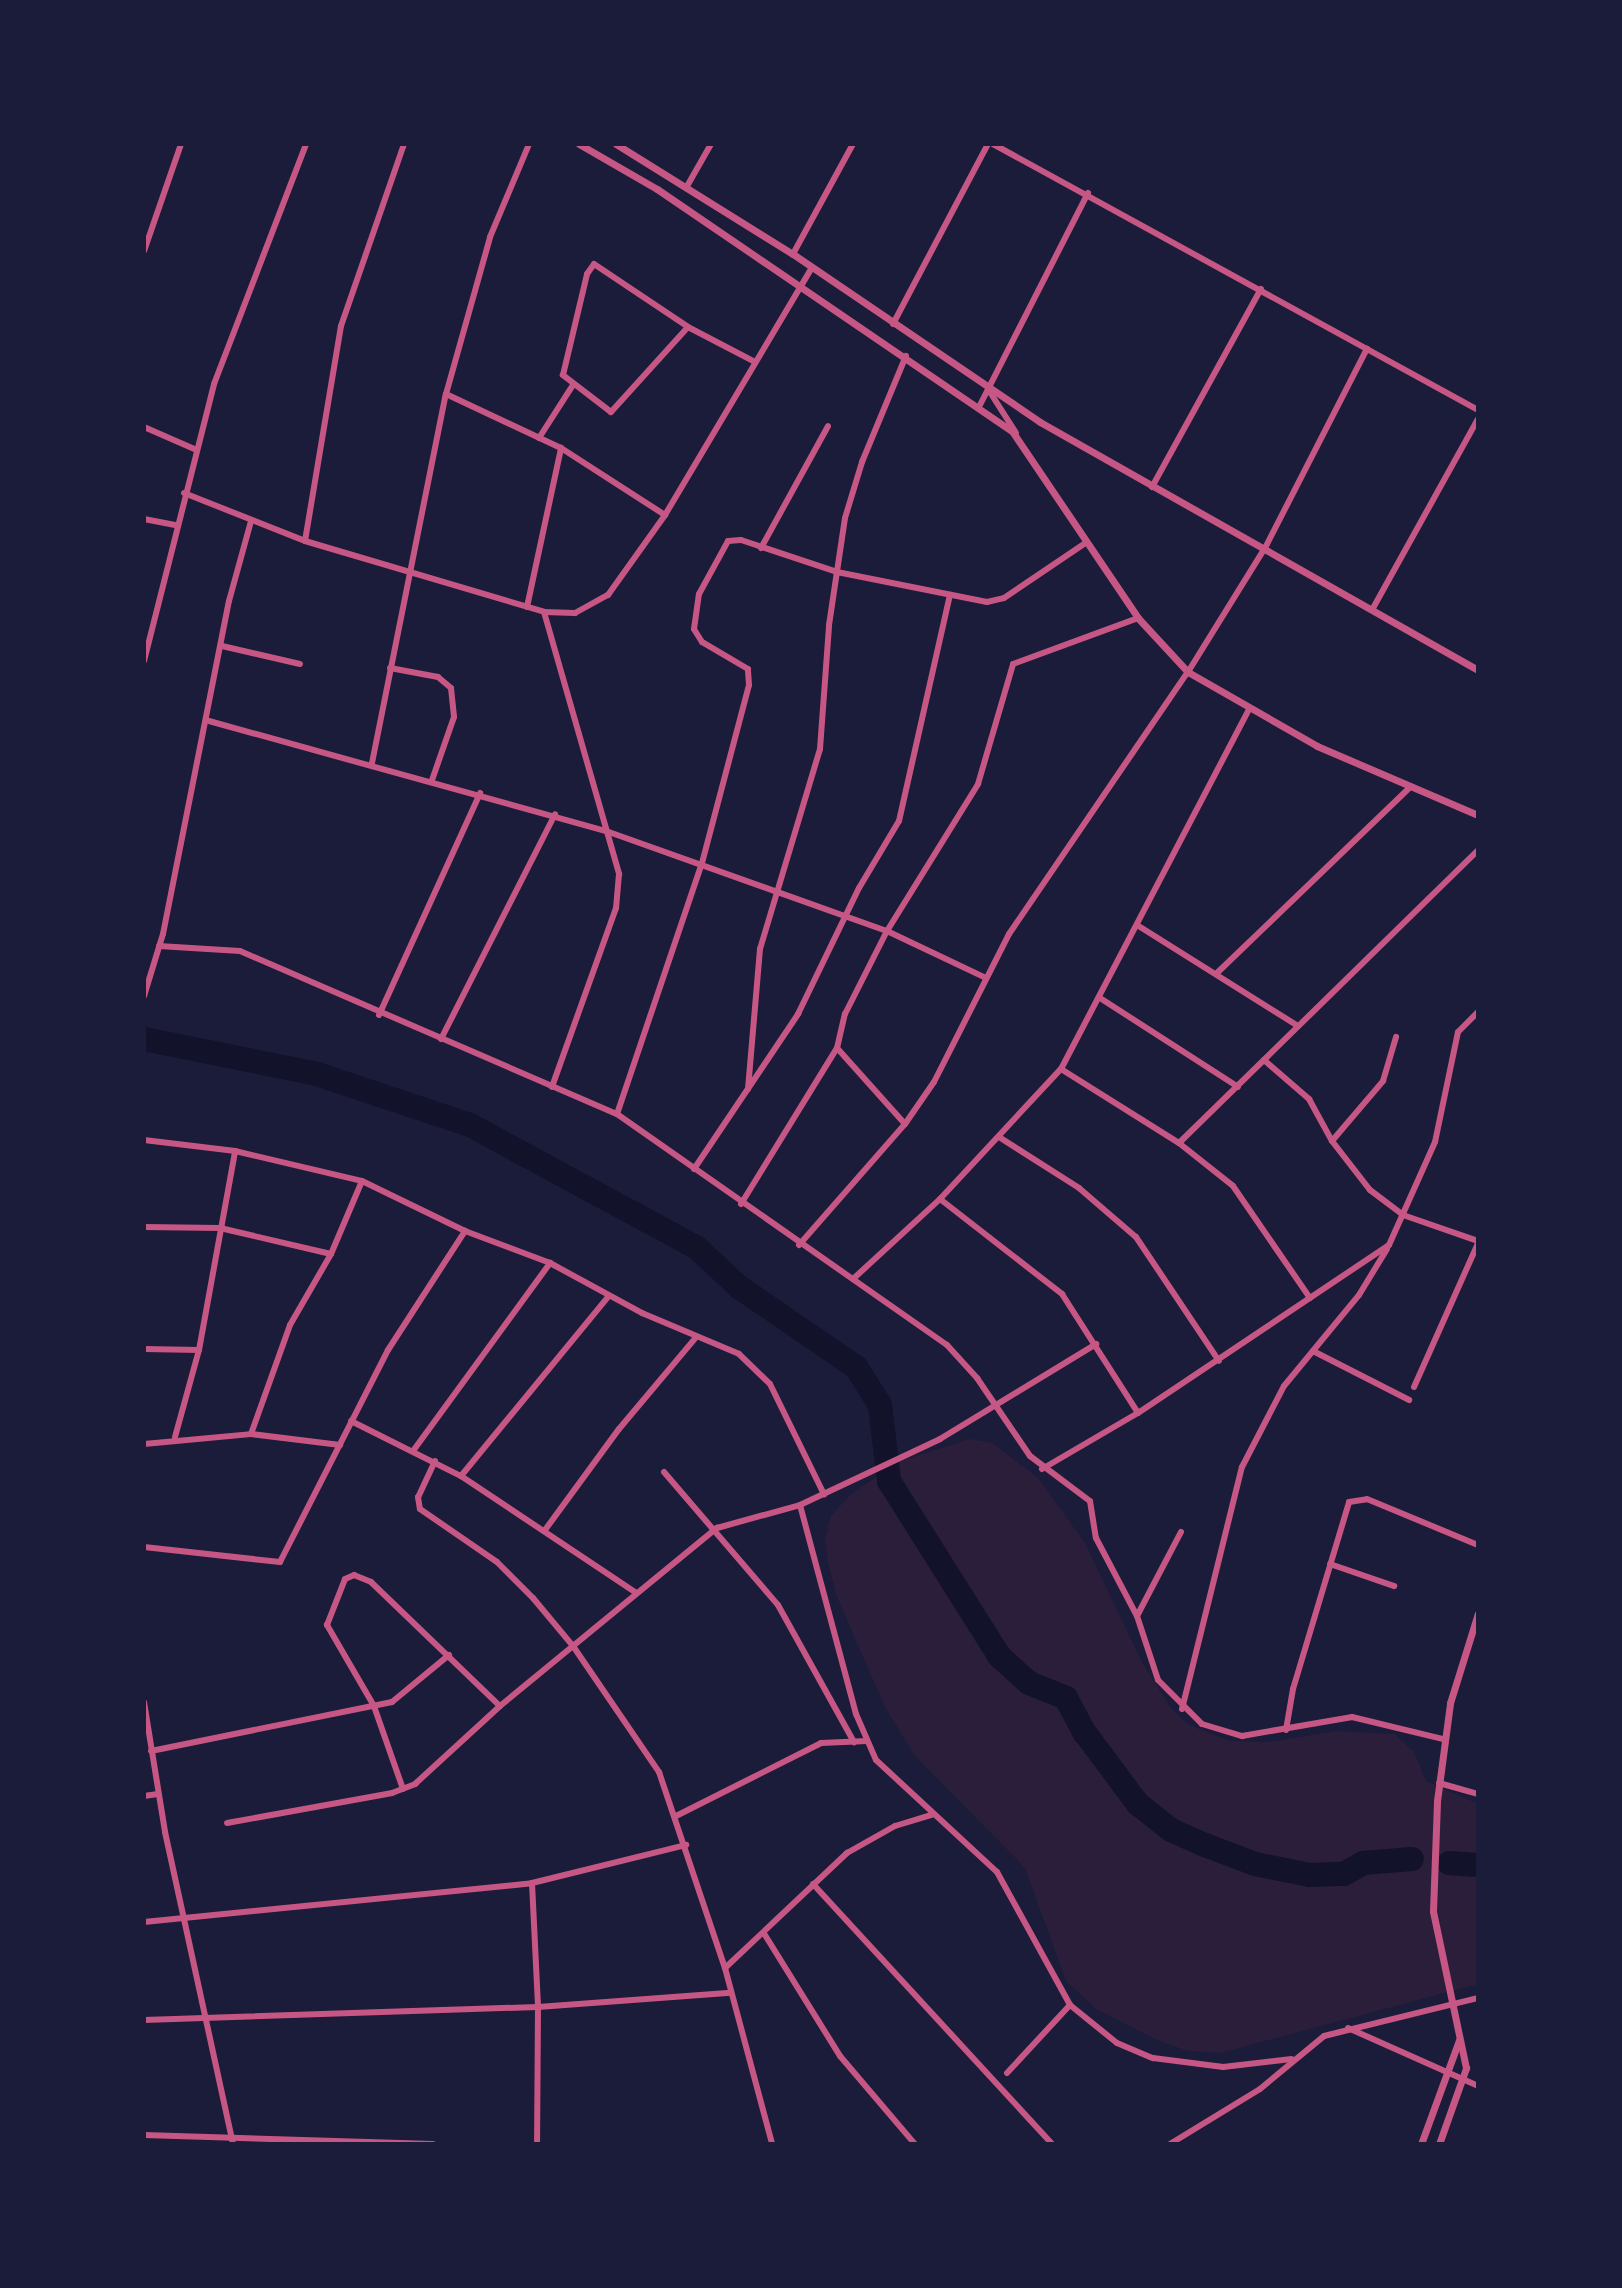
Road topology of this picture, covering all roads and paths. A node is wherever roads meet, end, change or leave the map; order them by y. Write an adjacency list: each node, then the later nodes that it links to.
1 (181, 144): 12 (street)
2 (306, 144): 33 (street)
3 (404, 144): 40 (street)
4 (529, 144): 24 (street)
5 (579, 144): 15 (street)
6 (616, 144): 10 (street)
7 (711, 144): 10 (street)
8 (853, 144): 13 (street)
9 (990, 144): 11 (street); 17 (street)
10 (686, 188): 13 (street)
11 (1088, 193): 16 (street); 23 (street)
12 (144, 251)
13 (793, 254): 14 (street)
14 (812, 267): 15 (street); 17 (street)
15 (801, 286): 20 (street); 21 (street)
16 (1261, 289): 19 (street); 34 (street)
17 (893, 324): 23 (street)
18 (688, 327): 21 (street); 22 (street); 22 (street)
19 (1367, 349): 26 (street); 43 (street)
20 (906, 356): 25 (street); 45 (street)
21 (755, 362): 36 (street)
22 (573, 385): 30 (street)
23 (988, 389): 25 (street); 31 (street); 34 (street)
24 (446, 394): 30 (street); 44 (street)
25 (980, 405): 31 (street)
26 (1478, 410)
27 (1478, 419): 48 (street)
28 (828, 426): 42 (street)
29 (144, 427): 33 (street)
30 (539, 438): 32 (street)
31 (1021, 441): 41 (street)
32 (561, 448): 36 (street); 47 (street)
33 (194, 449): 35 (street)
34 (1152, 487): 43 (street)
35 (184, 493): 38 (street); 39 (street)
36 (665, 515): 49 (street)
37 (144, 519): 39 (street)
38 (251, 521): 40 (street); 52 (street)
39 (176, 525): 51 (street)
40 (305, 541): 44 (street)
41 (1087, 542): 46 (street); 50 (street)
42 (761, 548): 45 (street); 68 (street)
43 (1265, 548): 48 (street); 57 (street)
44 (409, 570): 47 (street); 55 (street)
45 (837, 572): 46 (street); 69 (street)
46 (950, 595): 70 (street)
47 (527, 607): 49 (street)
48 (1372, 610): 56 (street)
49 (544, 612): 66 (street)
50 (1138, 618): 57 (street); 72 (street)
51 (148, 631): 53 (street)
52 (222, 646): 54 (street); 59 (street)
53 (144, 661)
54 (300, 664)
55 (390, 668): 60 (street); 61 (street)
56 (1478, 670)
57 (1188, 672): 58 (street); 76 (street)
58 (1249, 709): 62 (street); 71 (street)
59 (209, 721): 60 (street); 73 (street)
60 (372, 763): 61 (street)
61 (432, 780): 63 (street)
62 (1411, 786): 65 (street); 74 (street)
63 (480, 793): 64 (street); 80 (street)
64 (555, 814): 66 (street); 83 (street)
65 (1478, 815)
66 (606, 831): 68 (street); 87 (street)
67 (1478, 850): 81 (street)
68 (702, 863): 69 (street); 90 (street)
69 (777, 892): 70 (street); 89 (street)
70 (845, 917): 72 (street); 89 (street)
71 (1137, 925): 74 (street); 78 (street)
72 (887, 931): 76 (street); 84 (street)
73 (159, 946): 75 (street); 80 (street)
74 (1217, 973): 81 (street)
75 (147, 976): 77 (street)
76 (984, 977): 91 (street)
77 (144, 996)
78 (1100, 998): 86 (street); 88 (street)
79 (1478, 1012): 101 (street)
80 (379, 1015): 83 (street)
81 (1298, 1026): 85 (street)
82 (1396, 1037): 94 (street)
83 (441, 1039): 87 (street)
84 (837, 1048): 91 (street); 100 (street)
85 (1264, 1060): 88 (street); 94 (street)
86 (1061, 1069): 92 (street); 95 (street)
87 (552, 1087): 90 (street)
88 (1238, 1087): 95 (street)
89 (748, 1089): 97 (street)
90 (617, 1114): 97 (street)
91 (905, 1124): 106 (street)
92 (999, 1137): 99 (street); 118 (street)
93 (144, 1140): 96 (street)
94 (1332, 1141): 101 (street)
95 (1179, 1143): 112 (street)
96 (235, 1151): 98 (street); 103 (street)
97 (694, 1169): 100 (street)
98 (362, 1181): 104 (street); 108 (street)
99 (940, 1199): 110 (street); 114 (street)
100 (741, 1204): 106 (street)
101 (1403, 1215): 105 (street); 107 (street)
102 (144, 1227): 103 (street)
103 (220, 1228): 108 (street); 116 (street)
104 (465, 1231): 109 (street); 123 (street)
105 (1478, 1242): 119 (street)
106 (799, 1245): 110 (street)
107 (1389, 1245): 112 (street); 117 (street)
108 (331, 1254): 124 (street)
109 (550, 1263): 111 (street); 128 (street)
110 (853, 1279): 121 (street)
111 (609, 1296): 113 (street); 132 (street)
112 (1310, 1298): 118 (street)
113 (697, 1336): 133 (street); 136 (street)
114 (1096, 1344): 121 (street); 122 (street)
115 (144, 1349): 116 (street)
116 (199, 1350): 125 (street)
117 (1313, 1351): 120 (street); 150 (street)
118 (1219, 1361): 122 (street)
119 (1414, 1387)
120 (1409, 1400)
121 (998, 1409): 130 (street); 133 (street)
122 (1138, 1413): 130 (street)
123 (351, 1421): 127 (street); 128 (street)
124 (251, 1434): 125 (street); 127 (street)
125 (175, 1437): 126 (street)
126 (144, 1444)
127 (340, 1445): 139 (street)
128 (413, 1451): 129 (street)
129 (435, 1461): 132 (street); 145 (street)
130 (1042, 1469): 144 (street)
131 (664, 1472): 135 (street)
132 (461, 1476): 136 (street)
133 (824, 1494): 134 (street)
134 (800, 1505): 135 (street); 153 (street)
135 (717, 1528): 142 (street); 154 (street)
136 (545, 1530): 142 (street)
137 (1181, 1532): 144 (street)
138 (1478, 1545): 140 (street)
139 (144, 1547)
140 (1330, 1564): 141 (street); 151 (street)
141 (1394, 1586)
142 (635, 1592): 145 (street)
143 (1478, 1613): 152 (street)
144 (1137, 1616): 150 (street)
145 (573, 1646): 149 (street); 162 (street)
146 (449, 1655): 148 (street); 148 (street); 149 (street)
147 (144, 1702): 155 (street)
148 (374, 1706): 155 (street); 157 (street)
149 (500, 1706): 157 (street)
150 (1182, 1709): 151 (street)
151 (1286, 1730): 152 (street)
152 (1443, 1739): 156 (street)
153 (867, 1741): 154 (street); 161 (street)
154 (854, 1742): 162 (street)
155 (151, 1751): 158 (street)
156 (1439, 1783): 159 (street); 173 (street)
157 (403, 1789): 163 (street)
158 (158, 1794): 160 (street); 167 (street)
159 (1478, 1794)
160 (144, 1796)
161 (932, 1815): 166 (street); 174 (street)
162 (676, 1816): 164 (street)
163 (227, 1823)
164 (686, 1845): 165 (street); 170 (street)
165 (532, 1883): 167 (street); 175 (street)
166 (813, 1884): 169 (street); 191 (street)
167 (183, 1918): 168 (street); 176 (street)
168 (144, 1922)
169 (765, 1935): 170 (street); 190 (street)
170 (725, 1968): 171 (street)
171 (730, 1993): 175 (street); 189 (street)
172 (1478, 1998): 173 (street)
173 (1451, 2004): 178 (street); 179 (street)
174 (1070, 2005): 180 (street); 181 (street)
175 (538, 2007): 176 (street); 188 (street)
176 (208, 2017): 177 (street); 186 (street)
177 (144, 2020)
178 (1348, 2028): 180 (street); 182 (street)
179 (1459, 2038): 182 (street); 183 (street)
180 (1292, 2059): 192 (street)
181 (1007, 2073)
182 (1449, 2073): 183 (street); 193 (street)
183 (1464, 2080): 184 (street); 194 (street)
184 (1478, 2086)
185 (144, 2135): 186 (street)
186 (232, 2142): 187 (street)
187 (433, 2144)
188 (537, 2144)
189 (772, 2144)
190 (915, 2144)
191 (1052, 2144)
192 (1170, 2144)
193 (1421, 2144)
194 (1439, 2144)

